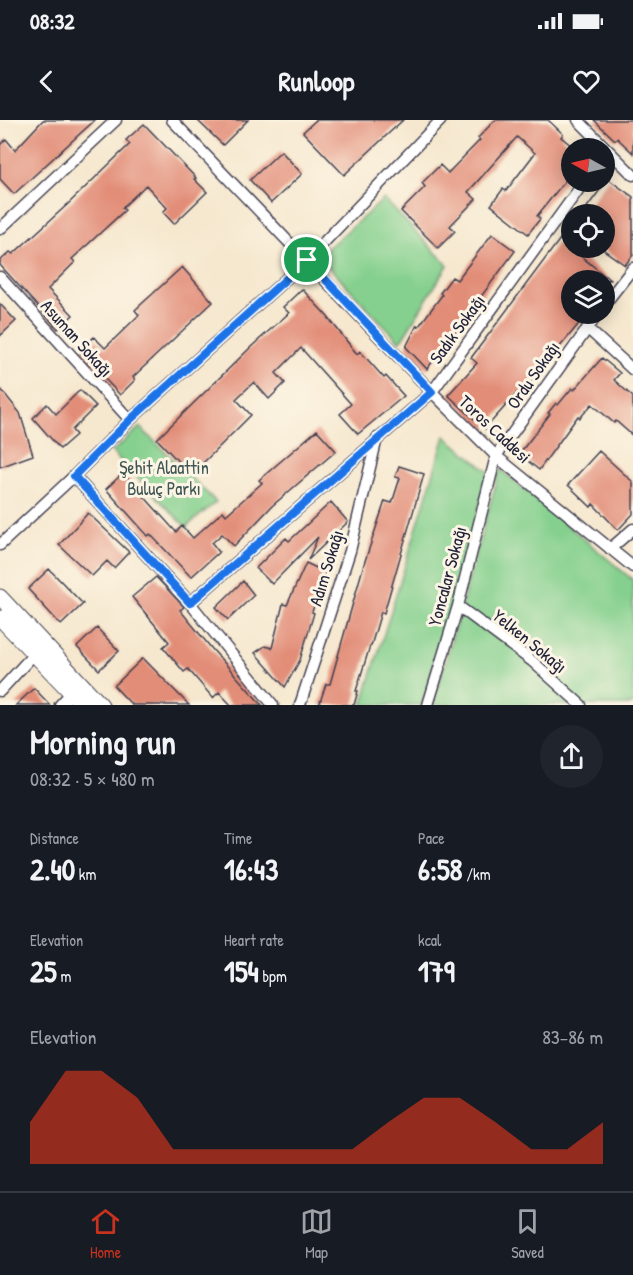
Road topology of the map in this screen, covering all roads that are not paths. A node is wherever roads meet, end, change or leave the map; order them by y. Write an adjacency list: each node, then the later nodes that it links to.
1 (116, 120): 9 (street)
2 (172, 120): 10 (street, Toros Caddesi)
3 (441, 120): 10 (street)
4 (578, 120): 5 (street)
5 (594, 138)
6 (615, 159): 7 (street)
7 (633, 174)
8 (577, 192): 17 (street, Sadık Sokağı)
9 (0, 229)
10 (307, 260): 17 (street, Toros Caddesi); 18 (street)
11 (633, 268): 13 (street)
12 (0, 277): 18 (street, Asuman Sokağı)
13 (615, 291)
14 (590, 324): 15 (street, Ordu Sokağı)
15 (587, 328): 16 (street); 20 (street, Ordu Sokağı)
16 (633, 370)
17 (432, 392): 19 (street, Sadık Sokağı); 20 (street, Toros Caddesi)
18 (130, 420): 21 (street)
19 (377, 438): 27 (street, Sadık Sokağı); 37 (street, Adım Sokağı)
20 (496, 456): 24 (street, Toros Caddesi); 28 (street, Yoncalar Sokağı)
21 (74, 476): 23 (street); 27 (street)
22 (633, 529): 24 (street)
23 (0, 545)
24 (610, 549): 25 (street, Toros Caddesi)
25 (633, 567)
26 (0, 597): 35 (main road)
27 (190, 603): 36 (street)
28 (458, 606): 38 (street, Yoncalar Sokağı); 39 (street, Yelken Sokağı)
29 (0, 618): 30 (main road)
30 (34, 654): 31 (street); 32 (main road)
31 (0, 691)
32 (71, 693): 33 (street); 34 (main road)
33 (60, 705)
34 (83, 705)
35 (101, 705)
36 (273, 705)
37 (300, 705)
38 (428, 705)
39 (580, 705)

